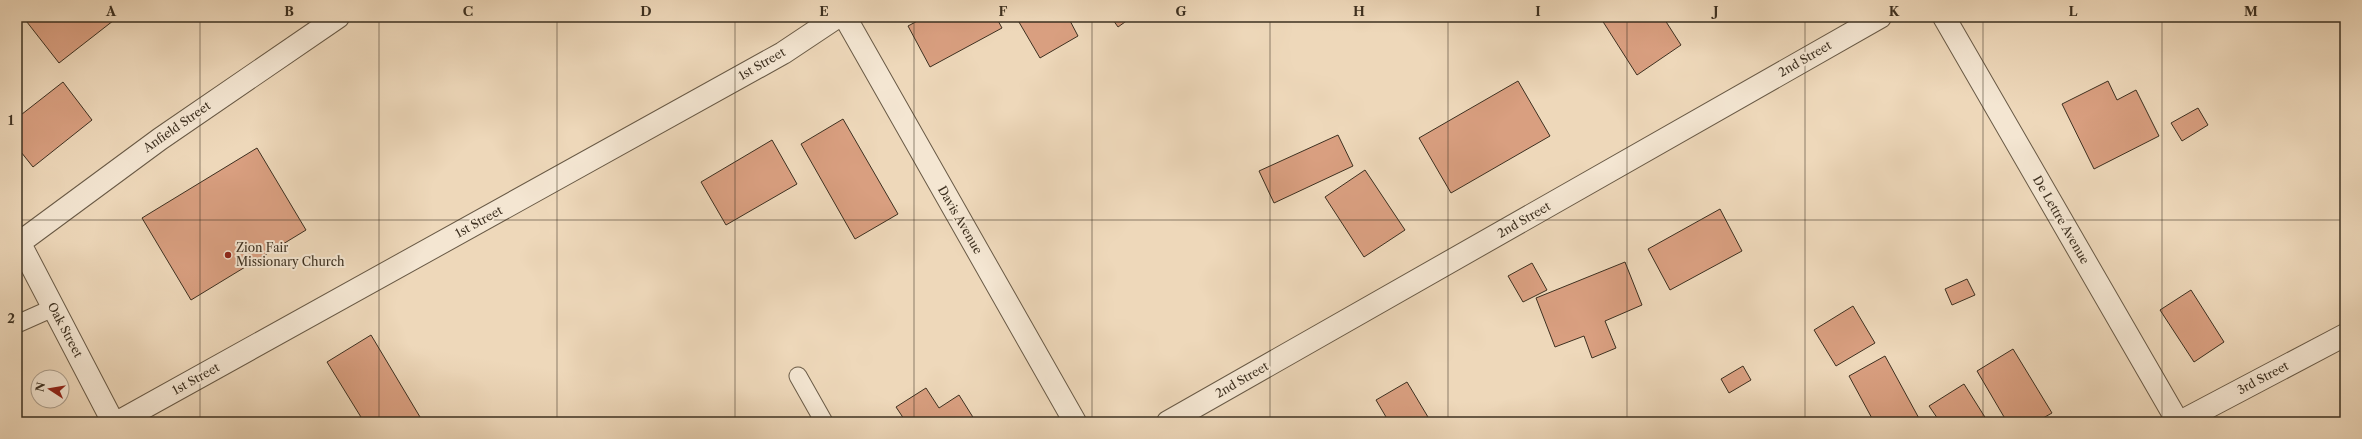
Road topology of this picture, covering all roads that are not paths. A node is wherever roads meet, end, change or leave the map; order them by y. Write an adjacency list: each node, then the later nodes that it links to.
1 (338, 17): 6 (street, Anfield Street)
2 (837, 17): 12 (street, 1st Street)
3 (845, 17): 14 (street, Davis Avenue)
4 (1880, 17): 15 (street, 2nd Street)
5 (1944, 17): 16 (street, De Lettre Avenue)
6 (18, 241): 7 (street, Oak Street)
7 (54, 308): 8 (lane); 11 (street, Oak Street)
8 (17, 324)
9 (2345, 335): 16 (street, 3rd Street)
10 (798, 376): 13 (lane)
11 (113, 422)
12 (118, 422)
13 (824, 422)
14 (1076, 422)
15 (1168, 422)
16 (2179, 422)

